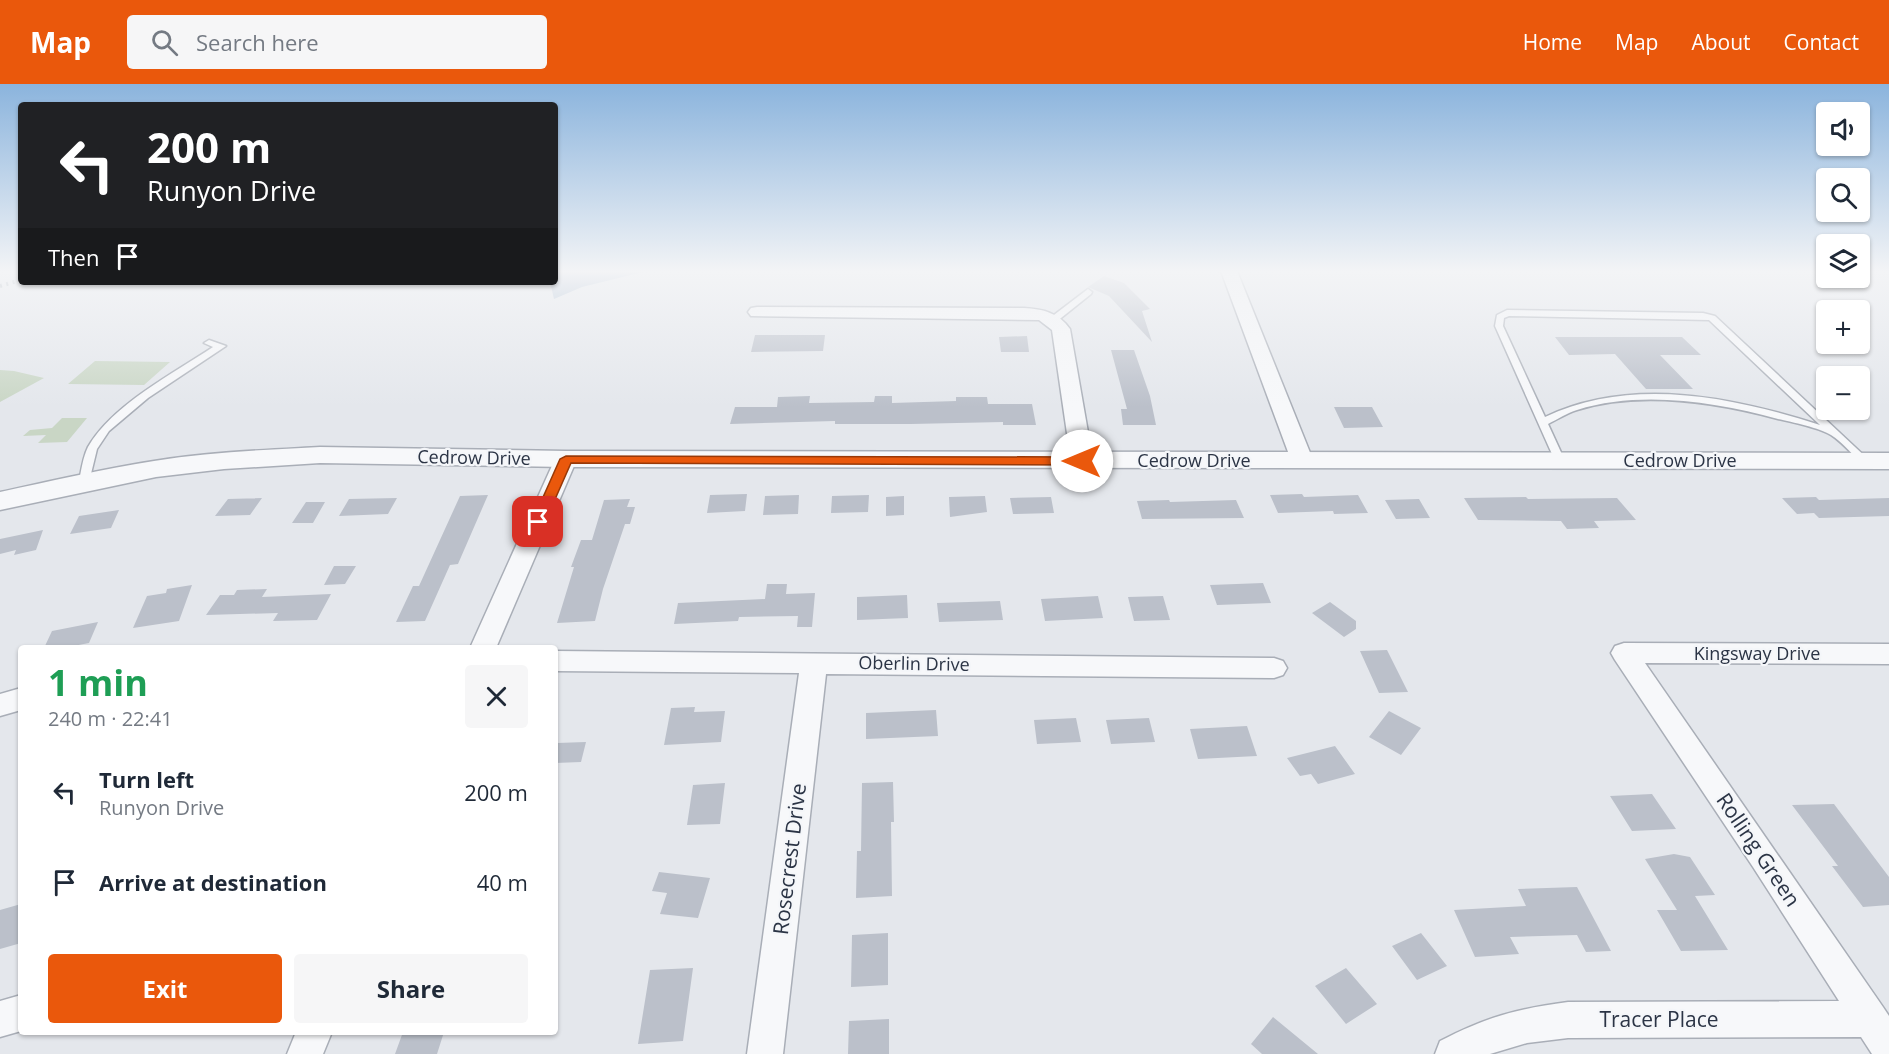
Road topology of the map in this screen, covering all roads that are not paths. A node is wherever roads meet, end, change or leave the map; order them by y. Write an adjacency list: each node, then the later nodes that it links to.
1 (1046, 316): 6 (street)
2 (1058, 316): 6 (lane)
3 (1246, 316): 11 (street)
4 (1501, 316): 8 (lane)
5 (1704, 316): 9 (lane)
6 (1053, 320): 12 (street)
7 (209, 344): 15 (lane)
8 (1542, 423): 9 (lane); 13 (lane)
9 (1834, 432): 14 (lane)
10 (566, 459): 12 (street, Cedrow Drive); 15 (street, Cedrow Drive); 17 (street)
11 (1302, 460): 12 (street, Cedrow Drive); 13 (street, Cedrow Drive)
12 (1082, 461)
13 (1560, 461): 14 (street, Cedrow Drive)
14 (1877, 461)
15 (84, 482): 16 (street, Cedrow Drive)
16 (0, 501)
17 (484, 645)
18 (1624, 653): 19 (street, Kingsway Drive); 27 (street, Rolling Green)
19 (1889, 654)
20 (558, 661): 21 (street, Oberlin Drive)
21 (814, 663): 22 (street, Oberlin Drive); 31 (street, Rosecrest Drive)
22 (1274, 668)
23 (18, 700): 24 (street)
24 (0, 705)
25 (18, 1014): 26 (street)
26 (0, 1019)
27 (1871, 1019): 29 (street, Rolling Green); 32 (street, Tracer Place)
28 (313, 1035): 30 (street)
29 (1889, 1048)
30 (305, 1054)
31 (765, 1054)
32 (1454, 1054)

